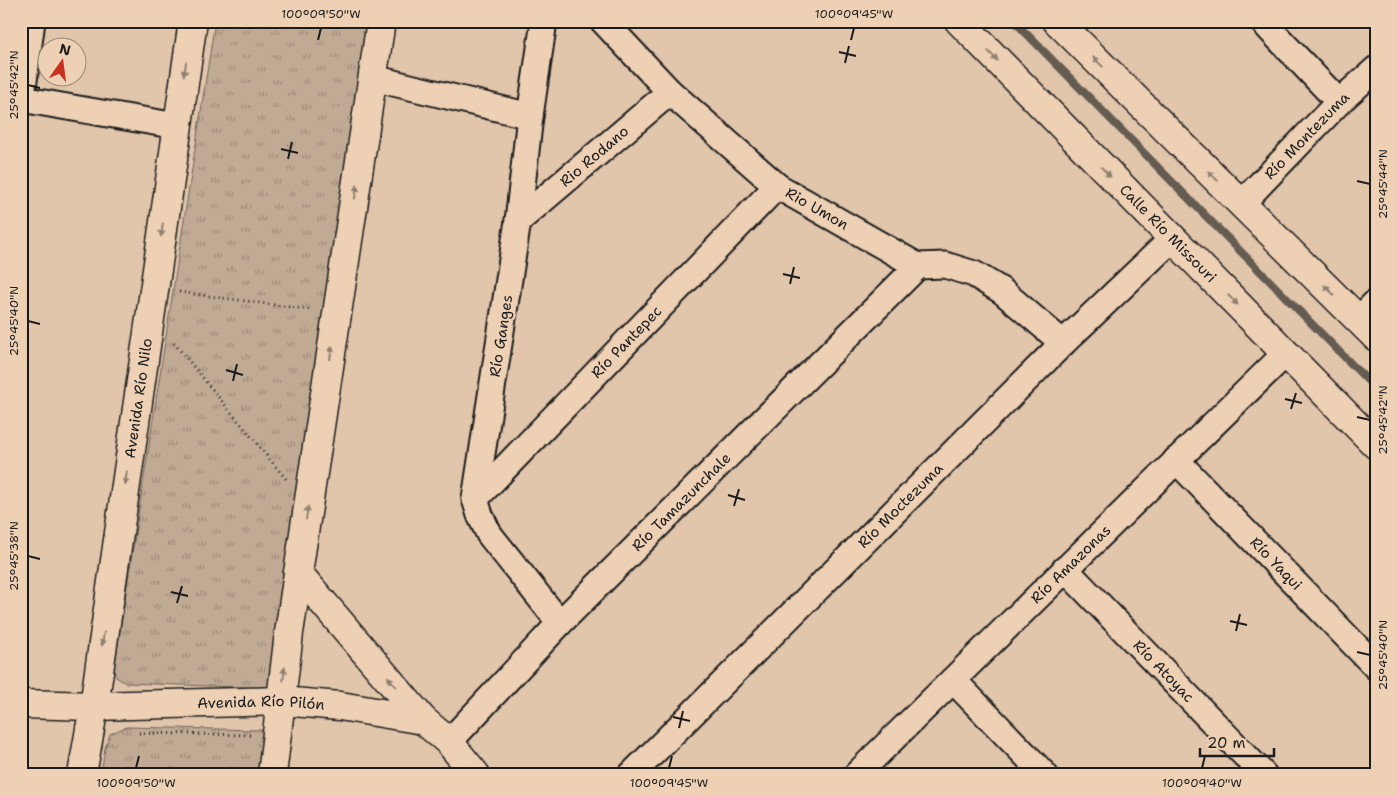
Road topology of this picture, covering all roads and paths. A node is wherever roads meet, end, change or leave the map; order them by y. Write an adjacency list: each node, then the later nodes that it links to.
1 (32, 21): 12 (street)
2 (193, 21): 16 (street, Avenida Río Nilo, one-way to 16)
3 (381, 21): 10 (street)
4 (544, 21): 15 (street, Río Ganges)
5 (603, 21): 11 (street, Rio Umon)
6 (958, 21): 20 (street, Calle Río Missouri, one-way to 20)
7 (1057, 21): 18 (street, one-way to 7)
8 (1262, 21): 13 (street)
9 (1376, 69): 13 (street, Río Montezuma)
10 (373, 78): 15 (street); 33 (street, one-way to 10)
11 (670, 92): 17 (street, Rio Umon); 19 (street, Rio Rodano)
12 (22, 99): 14 (street); 16 (street)
13 (1340, 102): 18 (street, Río Montezuma)
14 (21, 103)
15 (530, 116): 19 (street, Río Ganges)
16 (177, 126): 39 (street, Avenida Río Nilo, one-way to 39)
17 (777, 186): 21 (street, Rio Umon); 31 (street, Río Pantepec)
18 (1241, 204): 24 (street, one-way to 18)
19 (518, 221): 31 (street, Río Ganges)
20 (1172, 239): 26 (street, Río Moctezuma); 27 (street, Calle Río Missouri, one-way to 27)
21 (918, 266): 26 (street); 34 (street, Río Tamazunchale)
22 (179, 292): 23 (path)
23 (314, 310)
24 (1370, 320)
25 (171, 340): 30 (path)
26 (1063, 343): 47 (street, Río Moctezuma)
27 (1286, 353): 28 (street, Calle Río Missouri); 29 (street, Río Amazonas)
28 (1376, 445)
29 (1176, 460): 32 (street, Río Amazonas); 35 (street, Río Yaqui)
30 (292, 485)
31 (475, 499): 34 (street, Río Ganges)
32 (1065, 569): 36 (street, Río Amazonas); 50 (street, Río Atoyac)
33 (298, 573): 37 (street, one-way to 33); 40 (street, one-way to 33)
34 (560, 623): 43 (street, Río Tamazunchale)
35 (1376, 667)
36 (953, 680): 48 (street, Río Amazonas); 49 (street)
37 (281, 701): 39 (street, Avenida Río Pilón); 40 (street, Avenida Río Pilón); 45 (street)
38 (21, 704): 39 (street, Avenida Río Pilón)
39 (94, 706): 44 (street, Avenida Río Nilo)
40 (423, 720): 43 (street)
41 (133, 733): 42 (path)
42 (258, 735)
43 (449, 742): 46 (street)
44 (82, 775)
45 (272, 775)
46 (476, 775)
47 (631, 775)
48 (856, 775)
49 (1045, 775)
50 (1264, 775)

